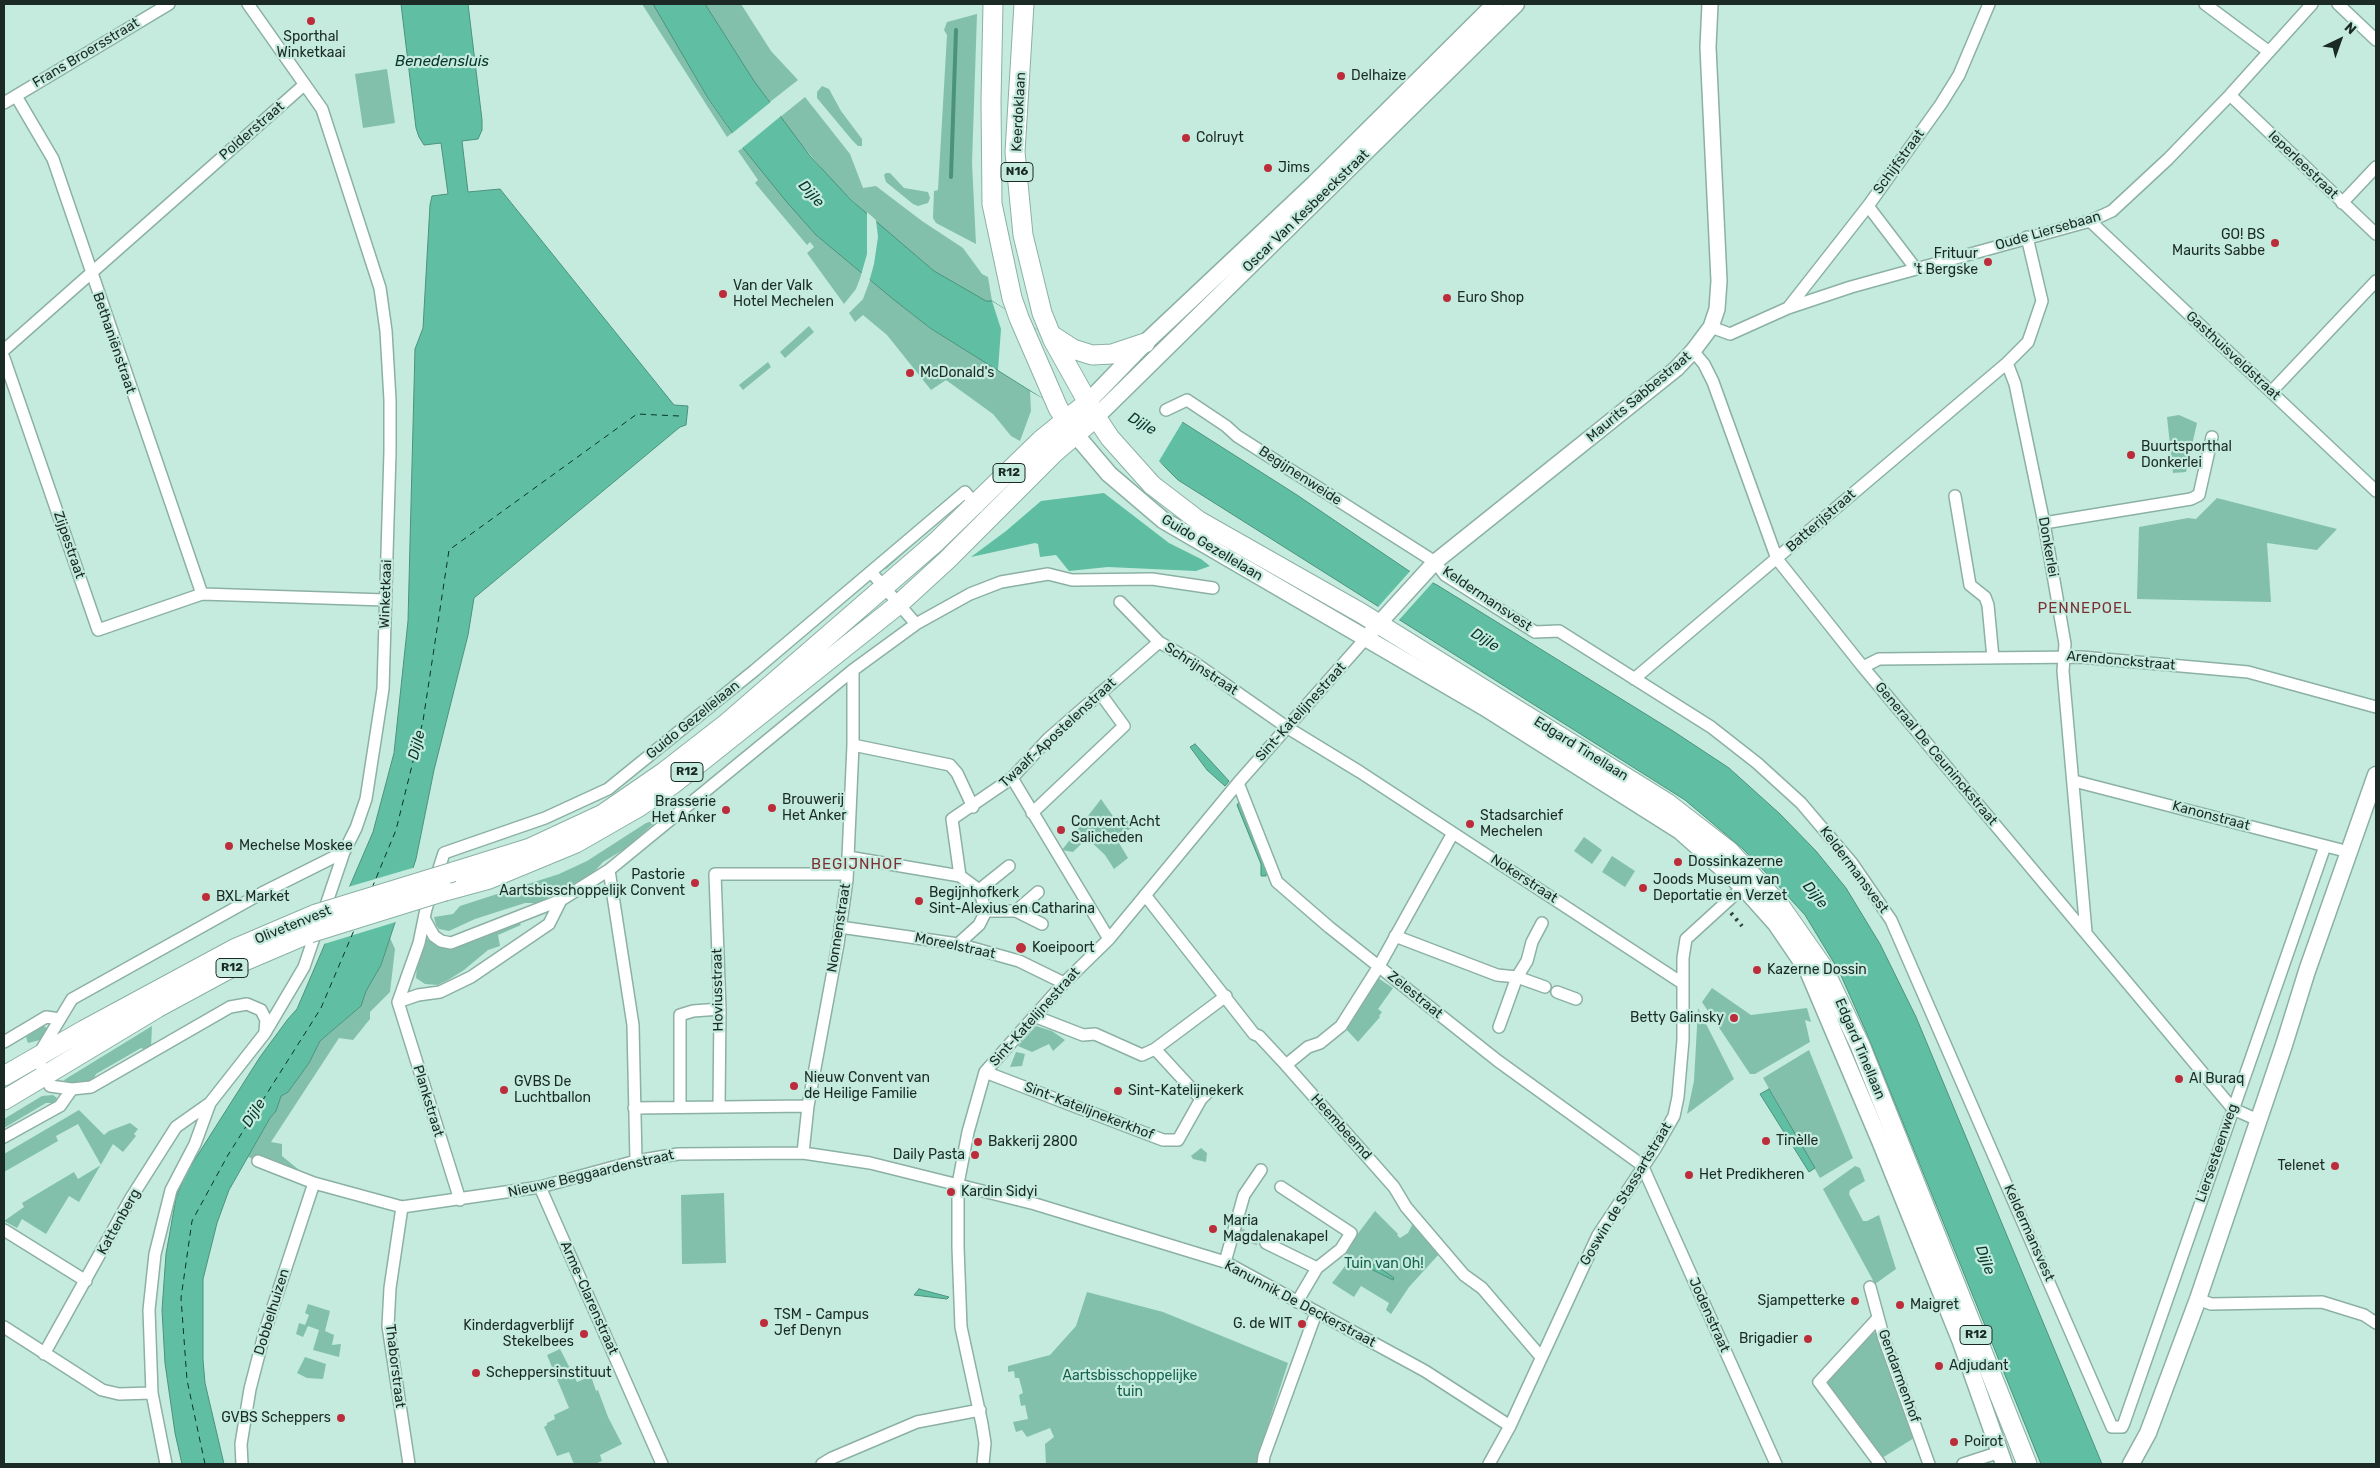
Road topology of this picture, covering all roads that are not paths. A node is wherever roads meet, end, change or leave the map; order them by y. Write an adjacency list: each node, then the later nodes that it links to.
1 (169, 4): 16 (street, Frans Broersstraat)
2 (248, 4): 14 (street)
3 (993, 4): 37 (main road, Keerdoklaan / N16)
4 (1024, 4): 29 (main road, Keerdoklaan / N16)
5 (1495, 4): 30 (main road, Oscar Van Kesbeeckstraat)
6 (1516, 4): 38 (main road, Oscar Van Kesbeeckstraat)
7 (1710, 4): 28 (street, Maurits Sabbestraat)
8 (1989, 4): 20 (street, Schijfstraat)
9 (2204, 4): 13 (street)
10 (2312, 4): 13 (street, Oude Liersebaan)
11 (2338, 4): 12 (street)
12 (2376, 40)
13 (2268, 51): 15 (street, Oude Liersebaan)
14 (304, 85): 25 (street, Polderstraat); 49 (street, Winketkaai)
15 (2230, 95): 19 (street, Ieperleestraat); 21 (street, Oude Liersebaan)
16 (16, 96): 17 (street, Frans Broersstraat); 25 (street, Bethaniënstraat)
17 (4, 103)
18 (2376, 167): 19 (street)
19 (2342, 202): 22 (street, Ieperleestraat)
20 (1868, 206): 24 (street); 27 (street, Schijfstraat)
21 (2090, 221): 23 (street, Oude Liersebaan); 35 (street, Gasthuisveldstraat)
22 (2376, 234)
23 (2027, 237): 24 (street, Oude Liersebaan); 34 (street)
24 (1916, 268): 27 (street, Oude Liersebaan)
25 (90, 272): 31 (street, Polderstraat); 48 (street, Bethaniënstraat)
26 (2376, 281): 35 (street)
27 (1788, 308): 28 (street, Oude Liersebaan)
28 (1711, 326): 32 (street, Maurits Sabbestraat)
29 (1052, 338): 30 (main road); 38 (main road, N16)
30 (1145, 343): 38 (main road, Oscar Van Kesbeeckstraat)
31 (4, 350)
32 (1693, 352): 44 (street, Generaal De Ceuninckstraat); 45 (street, Maurits Sabbestraat)
33 (4, 358): 48 (street, Zijpestraat)
34 (2007, 363): 43 (street, Donkerlei); 44 (street, Batterijstraat)
35 (2271, 392): 40 (street, Gasthuisveldstraat)
36 (1166, 410): 45 (street, Begijnenweide)
37 (1064, 414): 38 (main road, Guido Gezellelaan / R12); 38 (main road, Guido Gezellelaan / R12); 42 (main road, Guido Gezellelaan / R12)
38 (1086, 420): 42 (main road, Guido Gezellelaan / R12); 52 (main road, Guido Gezellelaan / R12); 54 (main road, Guido Gezellelaan / R12)
39 (2212, 437): 43 (street)
40 (2376, 491)
41 (1955, 496): 57 (street)
42 (977, 505): 46 (main road, Guido Gezellelaan / R12); 51 (main road, Guido Gezellelaan / R12)
43 (2044, 523): 56 (street, Donkerlei)
44 (1777, 559): 58 (street, Generaal De Ceuninckstraat); 60 (street, Batterijstraat)
45 (1430, 566): 52 (street, Maurits Sabbestraat); 60 (street, Keldermansvest)
46 (877, 579): 51 (street); 78 (main road, Guido Gezellelaan / R12); 89 (street, Guido Gezellelaan)
47 (1213, 588): 53 (street)
48 (202, 594): 49 (street)
49 (385, 600): 73 (street, Winketkaai)
50 (1120, 602): 55 (street, Schrijnstraat)
51 (899, 604): 53 (street); 83 (main road, Guido Gezellelaan / R12)
52 (1382, 619): 54 (street, Maurits Sabbestraat); 81 (main road, Edgard Tinellaan / R12)
53 (916, 624): 59 (street)
54 (1366, 638): 63 (street, Sint-Katelijnestraat); 81 (main road, Edgard Tinellaan / R12)
55 (1159, 642): 61 (street, Twaalf-Apostelenstraat); 63 (street, Schrijnstraat)
56 (2064, 656): 57 (street, Arendonckstraat); 62 (street, Arendonckstraat); 67 (street, Donkerlei)
57 (1993, 658): 58 (street, Arendonckstraat)
58 (1863, 667): 93 (street, Generaal De Ceuninckstraat)
59 (853, 670): 64 (street, Nonnenstraat); 77 (street)
60 (1634, 679): 158 (street, Keldermansvest)
61 (1100, 692): 66 (street, Twaalf-Apostelenstraat); 70 (street)
62 (2376, 707)
63 (1288, 728): 68 (street, Sint-Katelijnestraat); 71 (street, Nokerstraat)
64 (853, 745): 69 (street); 75 (street, Nonnenstraat)
65 (2376, 775): 74 (main road, Liersesteenweg)
66 (1012, 778): 69 (street, Twaalf-Apostelenstraat); 70 (street)
67 (2074, 781): 72 (street, Kanonstraat); 93 (street, Donkerlei)
68 (1238, 783): 85 (street, Sint-Katelijnestraat); 97 (street, Zelestraat)
69 (973, 807): 80 (street, Twaalf-Apostelenstraat)
70 (1032, 813): 95 (street)
71 (1453, 833): 94 (street); 100 (street, Nokerstraat)
72 (2325, 846): 74 (street, Kanonstraat); 125 (street, Liersesteenweg)
73 (344, 852): 108 (street, Olivetenvest); 110 (street)
74 (2349, 852): 126 (main road, Liersesteenweg)
75 (848, 857): 79 (street, Nonnenstraat); 80 (street)
76 (1009, 866): 82 (street)
77 (609, 870): 86 (street); 124 (street)
78 (453, 872): 113 (main road, Olivetenvest / R12, bridge)
79 (848, 874): 92 (street, Nonnenstraat); 106 (street, Hoviusstraat)
80 (960, 876): 82 (street)
81 (1746, 879): 100 (street, Goswin de Stassartstraat); 159 (main road, Edgard Tinellaan / R12); 172 (main road, Edgard Tinellaan / R12)
82 (979, 890): 87 (street)
83 (445, 891): 116 (main road, Olivetenvest / R12, bridge)
84 (1038, 892): 88 (street)
85 (1145, 895): 95 (street, Sint-Katelijnestraat); 103 (street, Heembeemd)
86 (561, 900): 89 (street); 105 (street)
87 (986, 911): 88 (street); 96 (street)
88 (1016, 911): 90 (street)
89 (425, 920): 105 (street, Guido Gezellelaan)
90 (1042, 924)
91 (1542, 924): 98 (street)
92 (840, 927): 96 (street, Moreelstraat); 123 (street, Nonnenstraat)
93 (2086, 932): 125 (street, Generaal De Ceuninckstraat)
94 (1395, 936): 97 (street); 98 (street)
95 (1109, 939): 99 (street, Sint-Katelijnestraat)
96 (958, 944): 99 (street, Moreelstraat)
97 (1379, 966): 114 (street); 131 (street, Zelestraat)
98 (1517, 977): 101 (street); 109 (street)
99 (1064, 983): 107 (street, Sint-Katelijnestraat)
100 (1682, 983): 131 (street, Goswin de Stassartstraat)
101 (1545, 988)
102 (1556, 992): 104 (street)
103 (1226, 996): 112 (street); 114 (street, Heembeemd)
104 (1576, 999)
105 (398, 1002): 137 (street, Plankstraat)
106 (720, 1009): 121 (street); 122 (street, Hoviusstraat)
107 (1034, 1016): 112 (street); 115 (street, Sint-Katelijnestraat)
108 (60, 1020): 111 (street); 113 (street, Olivetenvest)
109 (1499, 1027)
110 (265, 1033): 118 (street); 120 (street)
111 (4, 1042)
112 (1155, 1049): 115 (street, Sint-Katelijnekerkhof)
113 (37, 1057): 116 (street); 117 (main road, Olivetenvest / R12)
114 (1286, 1065): 154 (street, Heembeemd)
115 (985, 1072): 134 (street, Sint-Katelijnestraat)
116 (45, 1075): 118 (street); 119 (main road, Olivetenvest / R12)
117 (4, 1076)
118 (72, 1089): 127 (street)
119 (4, 1100)
120 (210, 1103): 143 (street, Kattenberg); 155 (street)
121 (680, 1106): 122 (street); 124 (street)
122 (719, 1106): 123 (street)
123 (808, 1106): 128 (street, Nonnenstraat)
124 (634, 1108): 129 (street)
125 (2233, 1109): 126 (street, Generaal De Ceuninckstraat); 158 (street, Liersesteenweg)
126 (2252, 1118): 145 (main road, Liersesteenweg)
127 (4, 1138)
128 (803, 1153): 129 (street, Nieuwe Beggaardenstraat); 134 (street, Nieuwe Beggaardenstraat)
129 (636, 1161): 135 (street, Nieuwe Beggaardenstraat)
130 (258, 1162): 133 (street)
131 (1642, 1165): 154 (street, Goswin de Stassartstraat); 168 (street, Jodenstraat)
132 (1261, 1170): 141 (street)
133 (314, 1183): 138 (street); 162 (street, Dobbelhuizen)
134 (958, 1184): 141 (street, Kanunnik De Deckerstraat); 156 (street, Sint-Katelijnestraat)
135 (540, 1187): 137 (street, Nieuwe Beggaardenstraat); 164 (street, Arme-Clarenstraat)
136 (1281, 1187): 142 (street)
137 (460, 1200): 138 (street, Nieuwe Beggaardenstraat)
138 (402, 1207): 163 (street, Thaborstraat)
139 (4, 1230): 143 (street)
140 (1266, 1243): 142 (street)
141 (1225, 1262): 146 (street, Kanunnik De Deckerstraat)
142 (1317, 1268): 146 (street)
143 (86, 1281): 153 (street, Kattenberg)
144 (1870, 1287): 150 (street, Gendarmenhof)
145 (2198, 1299): 149 (street); 173 (main road, Liersesteenweg)
146 (1297, 1302): 147 (street, Kanunnik De Deckerstraat)
147 (1316, 1313): 157 (street, Kanunnik De Deckerstraat); 166 (street)
148 (2376, 1314): 149 (street)
149 (2364, 1315): 151 (street)
150 (1878, 1318): 169 (street); 170 (street, Gendarmenhof)
151 (2376, 1323)
152 (4, 1327): 153 (street)
153 (44, 1354): 155 (street)
154 (1541, 1357): 157 (street, Goswin de Stassartstraat)
155 (152, 1393): 161 (street)
156 (980, 1410): 160 (street); 165 (street, Sint-Katelijnestraat)
157 (1510, 1426): 167 (street, Goswin de Stassartstraat)
158 (2116, 1428)
159 (2002, 1458): 171 (street)
160 (827, 1461)
161 (166, 1464)
162 (242, 1464)
163 (409, 1464)
164 (662, 1464)
165 (983, 1464)
166 (1263, 1464)
167 (1489, 1464)
168 (1776, 1464)
169 (1880, 1464)
170 (1929, 1464)
171 (1963, 1464)
172 (2027, 1464)
173 (2131, 1464)

